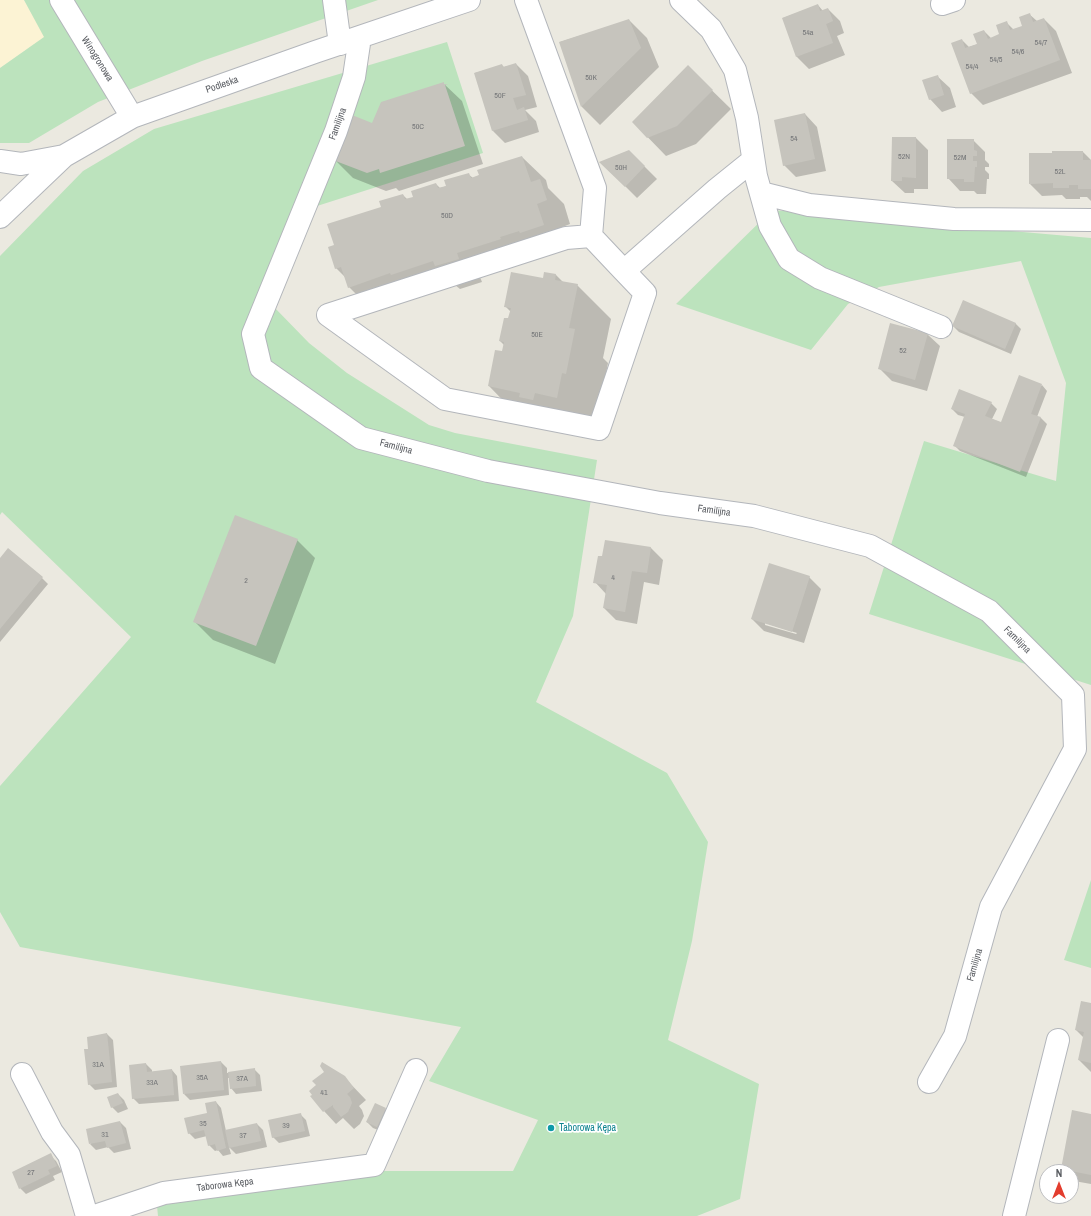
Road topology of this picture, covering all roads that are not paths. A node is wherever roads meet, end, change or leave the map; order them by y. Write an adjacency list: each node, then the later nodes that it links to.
1 (61, 0): 8 (street, Winogronowa)
2 (334, 0): 7 (street)
3 (469, 0): 6 (street, Podleska)
4 (526, 0): 15 (street)
5 (681, 0): 10 (street)
6 (360, 37): 7 (street, Podleska); 21 (street, Familijna)
7 (340, 44): 8 (street, Podleska)
8 (132, 117): 9 (street, Podleska)
9 (64, 156): 11 (street); 13 (street, Podleska)
10 (753, 160): 12 (street); 16 (street)
11 (0, 161)
12 (761, 193): 14 (street); 17 (street)
13 (0, 217)
14 (1091, 220)
15 (591, 236): 16 (street); 16 (street)
16 (624, 271)
17 (941, 327)
18 (1058, 1040): 24 (street)
19 (416, 1070): 23 (street, Taborowa Kępa)
20 (22, 1074): 22 (street)
21 (929, 1082)
22 (87, 1216)
23 (96, 1216)
24 (1014, 1216)

